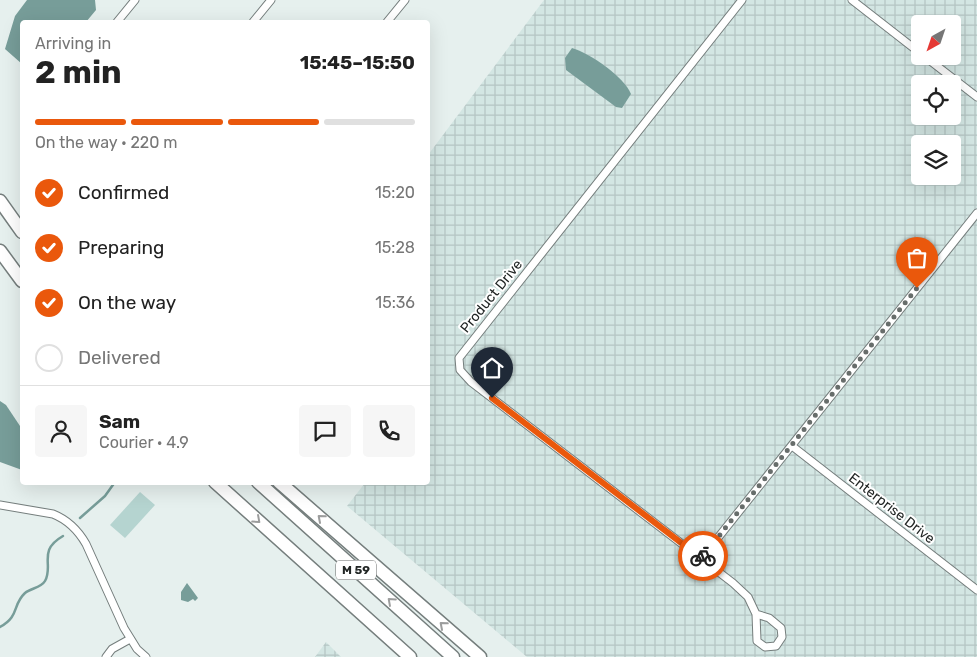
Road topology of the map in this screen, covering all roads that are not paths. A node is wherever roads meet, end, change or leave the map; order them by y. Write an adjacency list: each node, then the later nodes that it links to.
1 (135, 0): 6 (street)
2 (271, 0): 7 (street)
3 (405, 0): 8 (street)
4 (742, 0): 22 (street, Product Drive)
5 (852, 0): 9 (street)
6 (119, 20)
7 (256, 20)
8 (389, 20)
9 (911, 46)
10 (936, 65): 11 (street)
11 (977, 97)
12 (0, 201): 14 (highway)
13 (977, 213): 17 (street)
14 (20, 229)
15 (0, 251): 16 (highway)
16 (20, 278)
17 (792, 446): 22 (street); 23 (street, Enterprise Drive)
18 (218, 485): 24 (highway, M 59, one-way to 24)
19 (261, 485): 31 (highway, M 59, one-way to 19)
20 (282, 485): 32 (highway, one-way to 20)
21 (0, 506): 26 (street)
22 (701, 558): 25 (street, Product Drive)
23 (977, 590)
24 (348, 601): 29 (highway); 30 (highway, M 59)
25 (756, 614): 25 (street)
26 (130, 639): 27 (street); 28 (street)
27 (106, 657)
28 (146, 657)
29 (400, 657)
30 (410, 657)
31 (453, 657)
32 (480, 657)

